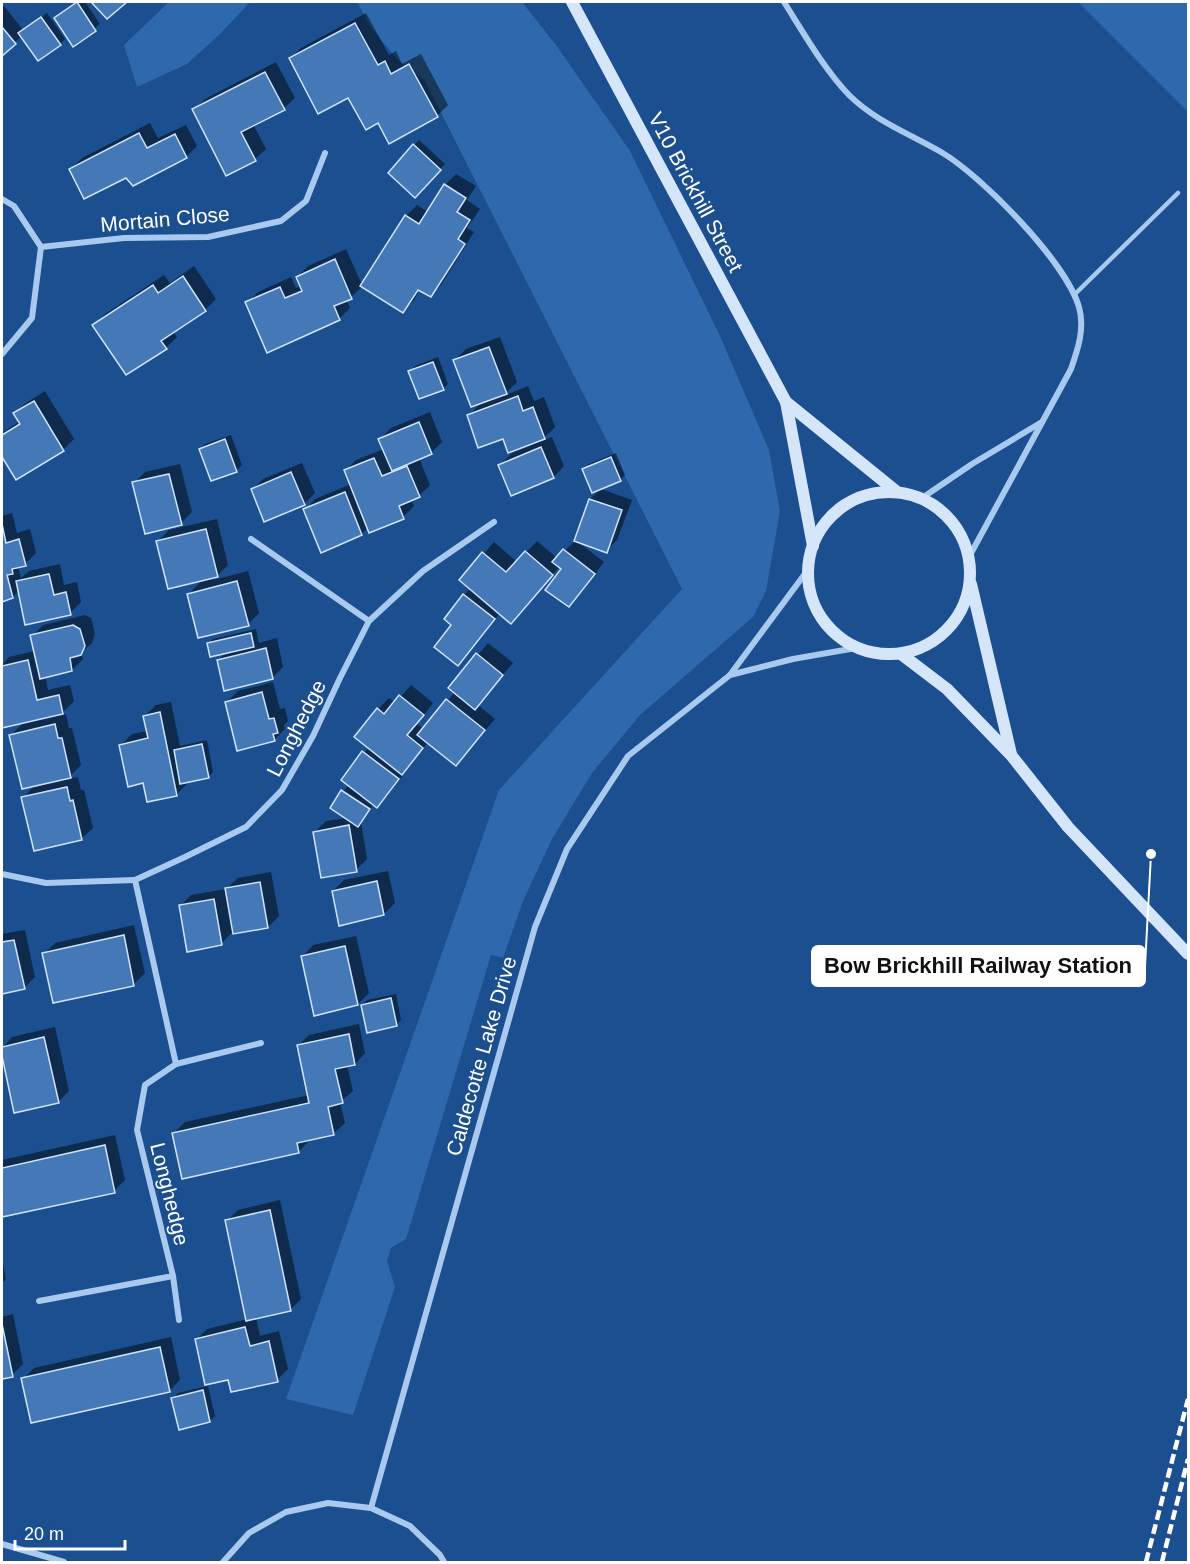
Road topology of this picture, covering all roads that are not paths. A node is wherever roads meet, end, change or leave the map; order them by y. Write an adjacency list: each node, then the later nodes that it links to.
1 (572, 2): 9 (street, V10 Brickhill Street)
2 (784, 2): 7 (street)
3 (325, 153): 6 (street, Mortain Close)
4 (1178, 193): 7 (lane)
5 (2, 199): 6 (street)
6 (40, 247): 8 (street)
7 (1074, 295): 10 (street)
8 (2, 354)
9 (786, 402): 11 (street, V10 Brickhill Street); 15 (street, V10 Brickhill Street)
10 (1042, 422): 12 (street); 16 (street)
11 (897, 492): 12 (street); 15 (street)
12 (922, 498): 16 (street)
13 (494, 522): 19 (street, Longhedge)
14 (250, 539): 19 (street)
15 (813, 546): 17 (street)
16 (969, 557): 18 (street)
17 (807, 571): 20 (street); 22 (street, Caldecotte Lake Drive)
18 (970, 582): 21 (street); 23 (street)
19 (369, 621): 25 (street, Longhedge)
20 (856, 648): 21 (street); 22 (street, Caldecotte Lake Drive)
21 (901, 654): 23 (street)
22 (730, 675): 32 (street, Caldecotte Lake Drive)
23 (1011, 755): 26 (street)
24 (2, 874): 25 (street, Longhedge)
25 (135, 879): 28 (street)
26 (1188, 954)
27 (261, 1043): 28 (street, Longhedge)
28 (176, 1064): 29 (street, Longhedge)
29 (173, 1276): 30 (street, Longhedge); 31 (street, Longhedge)
30 (39, 1301)
31 (179, 1320)
32 (371, 1508): 35 (street); 36 (street)
33 (2, 1544): 34 (street)
34 (64, 1563)
35 (223, 1563)
36 (444, 1563)

